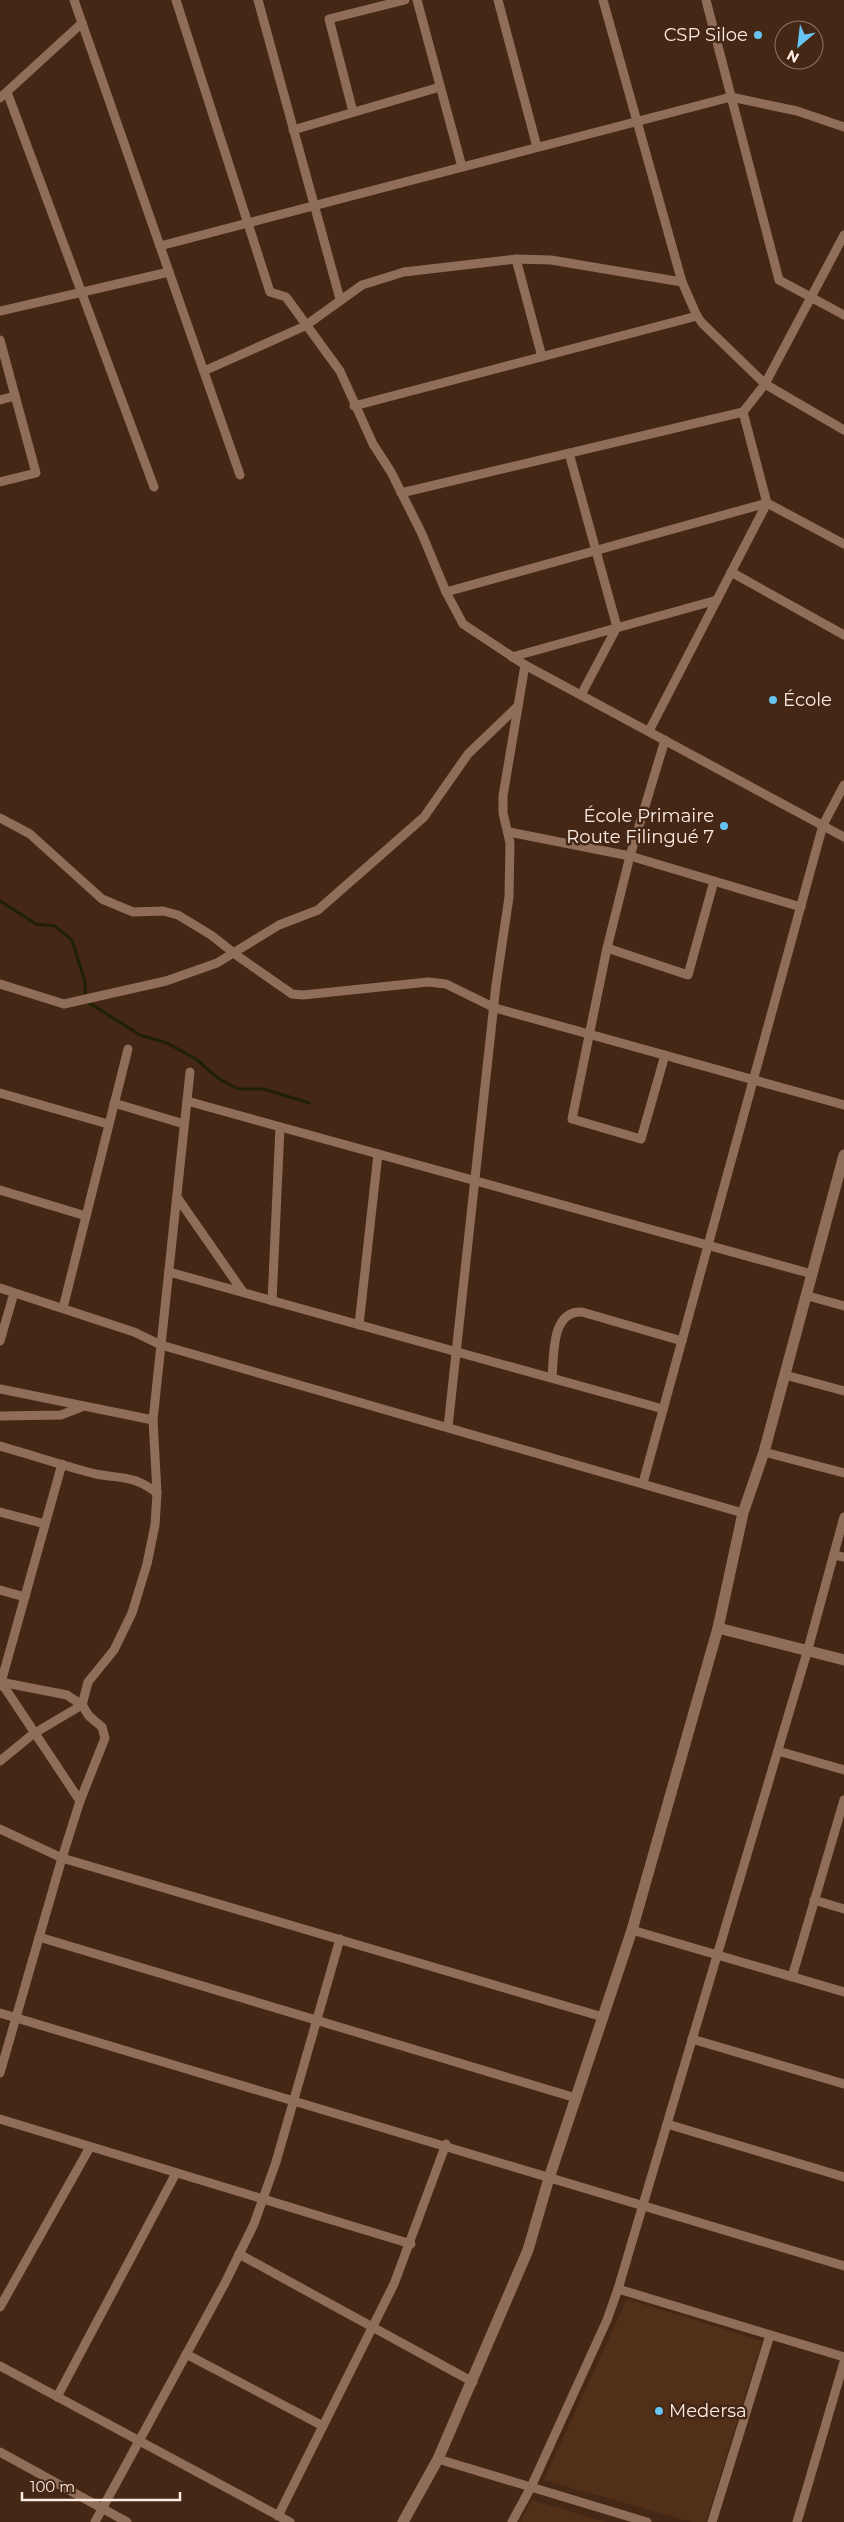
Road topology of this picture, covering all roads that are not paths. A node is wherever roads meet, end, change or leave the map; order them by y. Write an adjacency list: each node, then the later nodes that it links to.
1 (74, 0): 9 (street)
2 (176, 0): 20 (street)
3 (258, 0): 16 (street)
4 (405, 0): 13 (street)
5 (417, 0): 10 (street)
6 (498, 0): 17 (street)
7 (603, 0): 14 (street)
8 (706, 0): 12 (street)
9 (82, 23): 11 (street); 22 (street)
10 (440, 87): 13 (street); 18 (street)
11 (4, 95): 26 (street)
12 (731, 97): 14 (street); 15 (street); 27 (street)
13 (353, 112): 16 (street)
14 (637, 121): 17 (street); 25 (street)
15 (844, 127)
16 (294, 130): 19 (street)
17 (537, 147): 18 (street)
18 (462, 167): 19 (street)
19 (314, 206): 20 (street); 28 (street)
20 (247, 223): 22 (street); 32 (street)
21 (844, 235): 27 (street)
22 (160, 246): 24 (street)
23 (516, 259): 25 (street); 28 (street); 34 (street)
24 (169, 272): 26 (street); 35 (street)
25 (682, 282): 31 (street)
26 (82, 292): 29 (street); 45 (street)
27 (811, 297): 30 (street); 36 (street)
28 (340, 299): 32 (street)
29 (0, 311)
30 (844, 315)
31 (697, 316): 34 (street); 36 (street)
32 (305, 326): 35 (street); 39 (street)
33 (0, 340): 37 (street)
34 (542, 357): 39 (street)
35 (204, 371): 43 (street)
36 (765, 384): 40 (street); 41 (street)
37 (15, 396): 38 (street); 44 (street)
38 (0, 400)
39 (354, 406): 46 (street)
40 (743, 412): 42 (street); 47 (street)
41 (844, 430)
42 (569, 453): 46 (street); 49 (street)
43 (240, 475)
44 (0, 482)
45 (154, 487)
46 (401, 493): 51 (street)
47 (767, 503): 48 (street); 49 (street); 50 (street)
48 (844, 544)
49 (596, 550): 51 (street); 53 (street)
50 (731, 572): 52 (street); 54 (street)
51 (446, 592): 55 (street)
52 (717, 600): 53 (street); 59 (street)
53 (617, 627): 55 (street); 57 (street)
54 (844, 635)
55 (512, 657): 56 (street)
56 (525, 665): 57 (street); 58 (street)
57 (581, 695): 59 (street)
58 (518, 706): 64 (street); 70 (street)
59 (649, 731): 60 (street)
60 (665, 740): 63 (street); 66 (street)
61 (844, 785): 63 (street)
62 (0, 818): 70 (street)
63 (824, 826): 65 (street); 68 (street)
64 (509, 832): 66 (street); 72 (street)
65 (844, 836)
66 (630, 856): 67 (street); 69 (street)
67 (714, 881): 68 (street); 69 (street)
68 (801, 907): 77 (street)
69 (607, 948): 73 (street)
70 (233, 953): 71 (street); 72 (street)
71 (0, 984)
72 (495, 1008): 73 (street); 87 (street)
73 (588, 1033): 75 (street); 75 (street)
74 (128, 1049): 80 (street)
75 (665, 1055): 77 (street)
76 (190, 1072): 79 (street)
77 (754, 1080): 81 (street); 91 (street)
78 (0, 1093): 82 (street)
79 (187, 1101): 83 (street); 84 (street)
80 (114, 1103): 82 (street); 83 (street)
81 (844, 1105)
82 (108, 1124): 90 (street)
83 (184, 1124): 89 (street)
84 (280, 1127): 85 (street); 98 (street)
85 (378, 1154): 87 (street); 101 (street)
86 (844, 1155): 93 (street)
87 (476, 1181): 91 (street); 105 (street)
88 (0, 1190): 90 (street)
89 (177, 1196): 92 (street); 95 (street)
90 (86, 1216): 100 (street)
91 (708, 1245): 93 (street); 103 (street)
92 (169, 1272): 95 (street); 104 (street)
93 (812, 1274): 97 (street)
94 (0, 1288): 96 (street)
95 (243, 1292): 98 (street)
96 (14, 1293): 100 (street); 102 (street)
97 (808, 1296): 99 (street); 106 (street)
98 (272, 1301): 101 (street)
99 (844, 1306)
100 (63, 1308): 104 (street)
101 (359, 1325): 105 (street)
102 (0, 1341)
103 (682, 1341): 107 (street); 111 (street)
104 (161, 1345): 113 (street); 114 (street)
105 (456, 1352): 107 (street); 114 (street)
106 (785, 1375): 109 (street); 116 (street)
107 (552, 1378): 111 (street)
108 (0, 1388): 110 (street)
109 (844, 1391)
110 (84, 1406): 112 (street); 113 (street)
111 (663, 1409): 119 (street)
112 (0, 1416)
113 (153, 1420): 120 (street)
114 (448, 1427): 119 (street)
115 (0, 1446): 117 (street)
116 (764, 1452): 118 (street); 122 (street)
117 (62, 1464): 120 (street); 124 (street)
118 (844, 1473)
119 (643, 1483): 122 (street)
120 (157, 1493): 133 (street)
121 (0, 1512): 124 (street)
122 (743, 1513): 129 (street)
123 (844, 1517): 125 (street)
124 (46, 1524): 128 (street)
125 (834, 1555): 126 (street); 130 (street)
126 (844, 1557)
127 (0, 1590): 128 (street)
128 (25, 1597): 132 (street)
129 (718, 1628): 130 (street); 144 (street)
130 (808, 1650): 131 (street); 135 (street)
131 (844, 1660)
132 (0, 1684): 133 (street); 134 (street)
133 (82, 1705): 134 (street); 139 (street)
134 (33, 1734): 136 (street); 139 (street)
135 (778, 1750): 137 (street); 147 (street)
136 (0, 1761)
137 (844, 1770)
138 (844, 1800): 142 (street)
139 (80, 1801): 141 (street)
140 (0, 1829): 141 (street)
141 (62, 1858): 145 (street); 146 (street)
142 (814, 1900): 143 (street); 148 (street)
143 (844, 1909)
144 (632, 1930): 147 (street); 152 (street)
145 (39, 1937): 151 (street); 153 (street)
146 (340, 1939): 152 (street); 153 (street)
147 (718, 1955): 148 (street); 154 (street)
148 (792, 1977): 149 (street)
149 (844, 1992)
150 (0, 2013): 151 (street)
151 (16, 2017): 155 (street); 158 (street)
152 (603, 2017): 157 (street)
153 (317, 2020): 157 (street); 158 (street)
154 (692, 2039): 156 (street); 160 (street)
155 (0, 2074)
156 (844, 2084)
157 (576, 2098): 165 (street)
158 (294, 2100): 161 (street); 166 (street)
159 (0, 2119): 162 (street)
160 (667, 2124): 164 (street); 167 (street)
161 (446, 2144): 165 (street); 168 (street)
162 (90, 2147): 163 (street); 172 (street)
163 (176, 2173): 166 (street); 180 (street)
164 (844, 2177)
165 (549, 2178): 167 (street); 179 (street)
166 (264, 2200): 168 (street); 169 (street)
167 (643, 2206): 170 (street); 171 (street)
168 (410, 2244): 173 (street)
169 (239, 2254): 173 (street); 175 (street)
170 (844, 2266)
171 (618, 2289): 174 (street); 185 (street)
172 (0, 2307)
173 (373, 2327): 179 (street); 181 (street)
174 (770, 2335): 176 (street); 194 (street)
175 (186, 2354): 181 (street); 182 (street)
176 (844, 2357)
177 (844, 2362): 195 (street)
178 (0, 2366): 180 (street)
179 (473, 2382): 184 (street)
180 (57, 2397): 182 (street)
181 (323, 2426): 187 (street)
182 (139, 2441): 186 (street); 187 (street)
183 (0, 2452): 186 (street)
184 (438, 2459): 185 (street); 191 (street)
185 (531, 2487): 192 (street); 193 (street)
186 (102, 2508): 188 (street); 189 (street)
187 (278, 2516): 190 (street)
188 (95, 2522)
189 (127, 2522)
190 (290, 2522)
191 (403, 2522)
192 (512, 2522)
193 (647, 2522)
194 (712, 2522)
195 (797, 2522)

